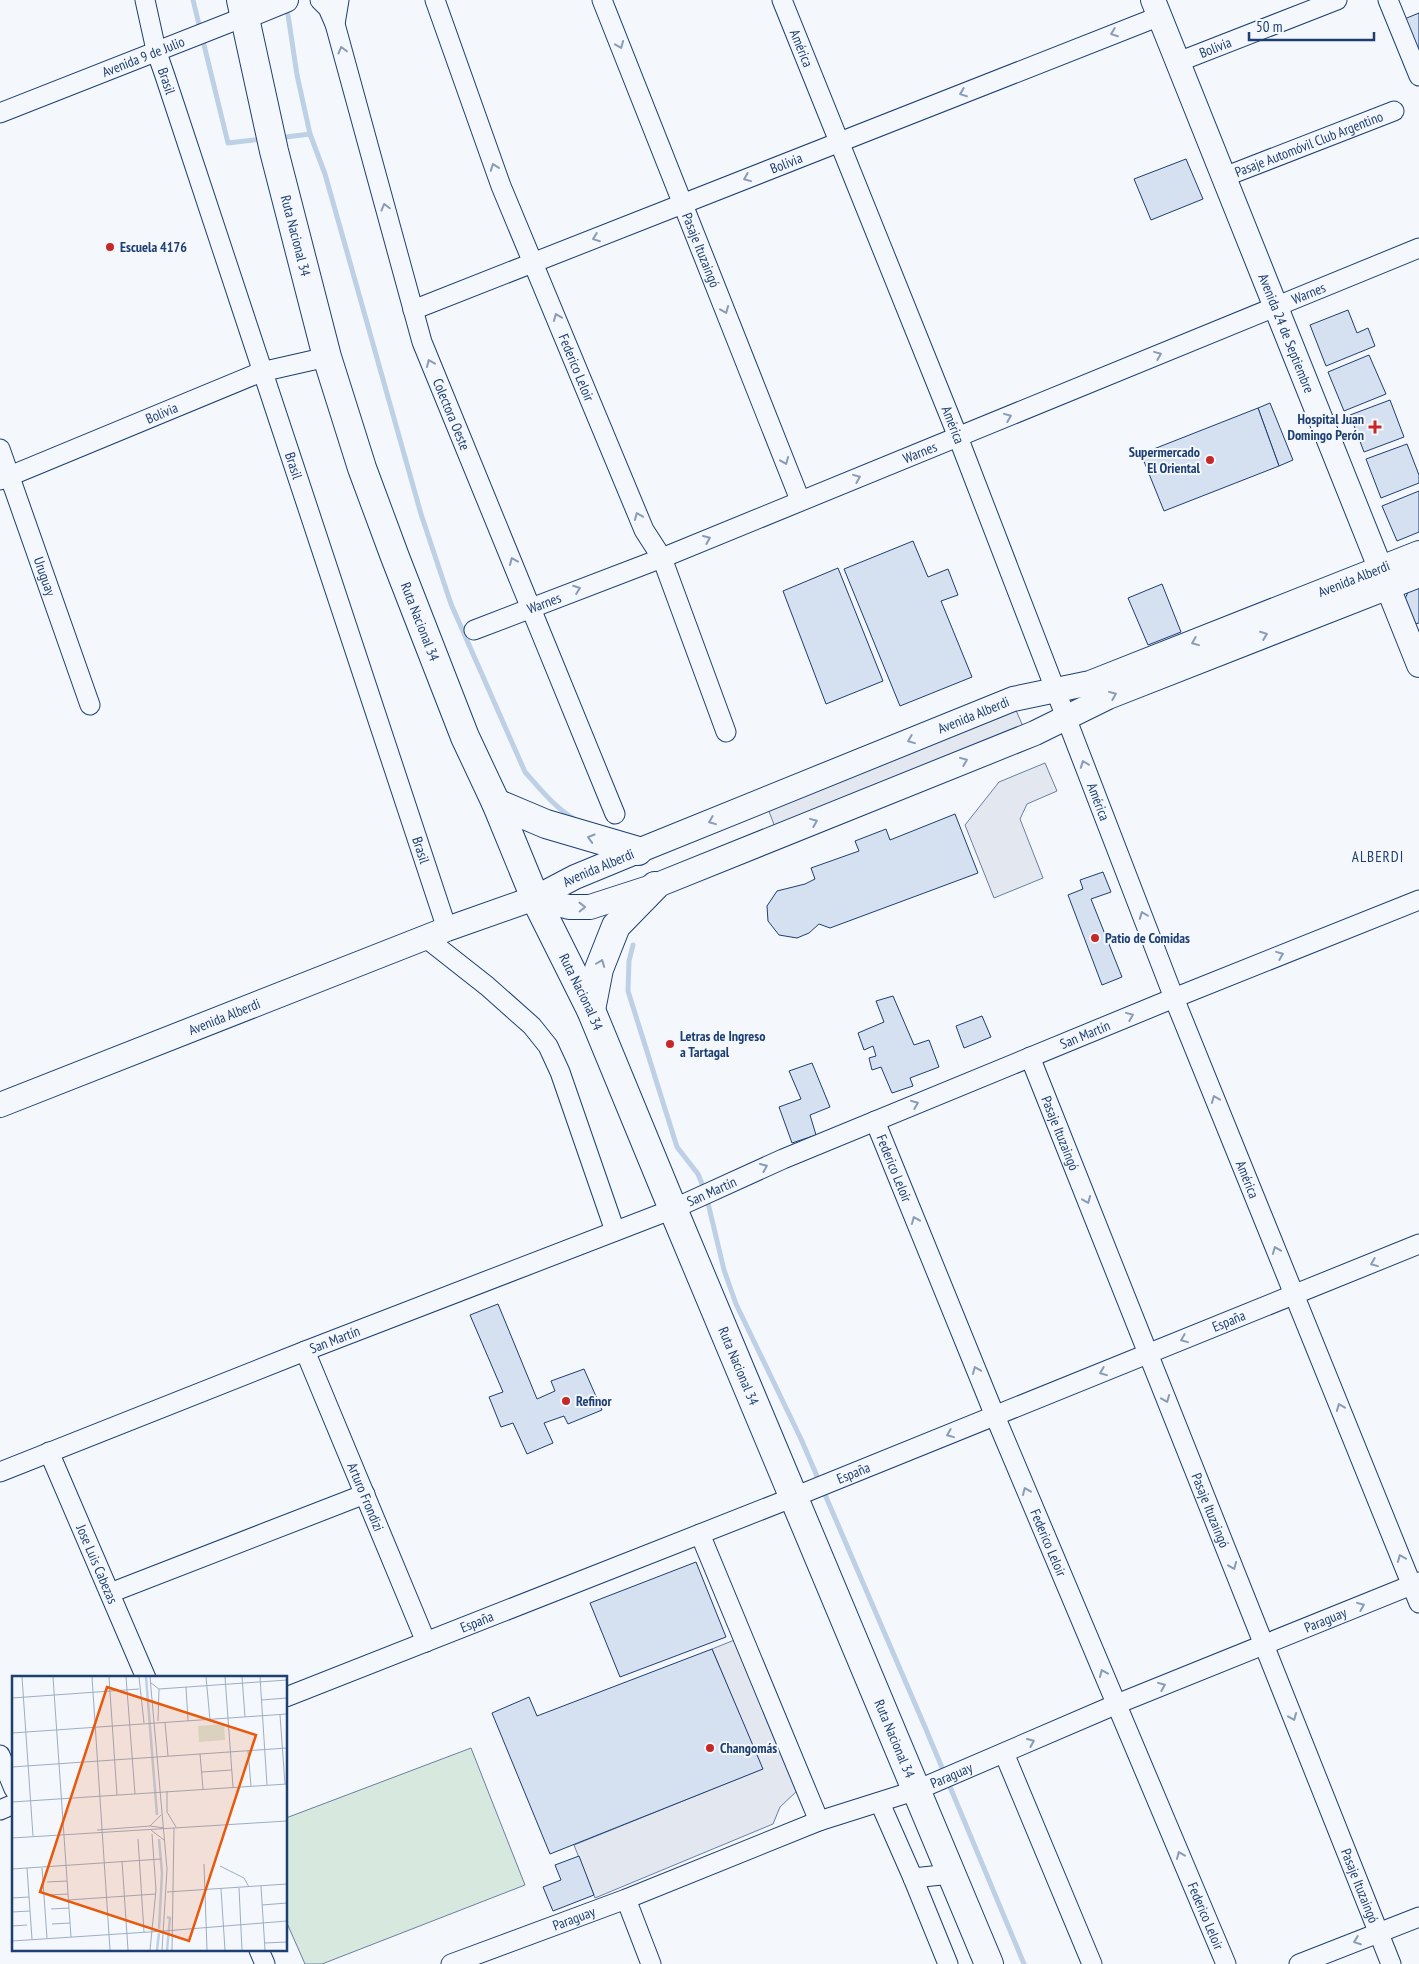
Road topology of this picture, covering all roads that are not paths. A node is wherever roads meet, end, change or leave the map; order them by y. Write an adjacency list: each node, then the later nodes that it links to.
1 (145, 0): 13 (street, Brasil)
2 (286, 0): 10 (main road, Avenida 9 de Julio)
3 (320, 0): 12 (street)
4 (339, 0): 12 (street, Colectora Oeste)
5 (435, 0): 22 (street, Federico Leloir, one-way to 5)
6 (602, 0): 20 (street, Pasaje Ituzaingó, one-way to 20)
7 (782, 0): 18 (street, América)
8 (1337, 0): 14 (street, Bolivia)
9 (1388, 0): 15 (street)
10 (242, 8): 13 (street, Avenida 9 de Julio); 25 (highway, Ruta Nacional 34)
11 (1156, 8): 14 (main road, Avenida 24 de Septiembre); 18 (street, Bolivia, one-way to 18)
12 (335, 24): 24 (street, Colectora Oeste, one-way to 12)
13 (156, 50): 17 (street, Avenida 9 de Julio); 26 (street, Brasil)
14 (1178, 62): 19 (main road, Avenida 24 de Septiembre)
15 (1419, 76)
16 (1394, 110): 19 (street, Pasaje Automóvil Club Argentino)
17 (0, 113)
18 (839, 141): 20 (street, Bolivia, one-way to 20); 27 (street, América)
19 (1224, 177): 23 (main road, Avenida 24 de Septiembre)
20 (683, 204): 22 (street, Bolivia, one-way to 22); 30 (street, Pasaje Ituzaingó, one-way to 30)
21 (1419, 248): 23 (street, Warnes)
22 (534, 262): 24 (street, Bolivia); 32 (street, Federico Leloir, one-way to 22)
23 (1276, 306): 27 (street, Warnes, one-way to 23); 34 (main road, Avenida 24 de Septiembre)
24 (413, 310): 35 (street, Colectora Oeste, one-way to 24)
25 (328, 357): 26 (street, Bolivia); 42 (highway, Ruta Nacional 34)
26 (261, 372): 29 (street, Bolivia); 50 (street, Brasil)
27 (958, 437): 30 (street, Warnes, one-way to 27); 38 (street, América)
28 (0, 449): 29 (street, Uruguay)
29 (5, 478): 39 (street, Uruguay)
30 (800, 500): 32 (street, Warnes, one-way to 30)
31 (1419, 553): 34 (main road, Avenida Alberdi)
32 (662, 558): 35 (street, Warnes, one-way to 32); 41 (street, Federico Leloir)
33 (1419, 575): 34 (main road, Avenida Alberdi)
34 (1384, 578): 37 (main road, Avenida 24 de Septiembre); 38 (main road, Avenida Alberdi, one-way to 38); 40 (main road, Avenida Alberdi, one-way to 34)
35 (532, 606): 36 (street, Warnes); 44 (street, Colectora Oeste)
36 (474, 630)
37 (1419, 665)
38 (1056, 691): 40 (street, América); 43 (main road, Avenida Alberdi, one-way to 43)
39 (90, 705)
40 (1066, 717): 45 (main road, Avenida Alberdi, one-way to 40); 51 (street, América, one-way to 40)
41 (726, 732)
42 (496, 803): 46 (highway, one-way to 42); 48 (highway, Ruta Nacional 34)
43 (754, 803): 45 (main road); 46 (main road, Avenida Alberdi, one-way to 46)
44 (615, 814)
45 (769, 840): 47 (main road, Avenida Alberdi)
46 (638, 851): 48 (main road, Avenida Alberdi)
47 (656, 886): 48 (main road, Avenida Alberdi, one-way to 47); 52 (highway, one-way to 47)
48 (535, 898): 50 (main road, Avenida Alberdi); 52 (highway, Ruta Nacional 34)
49 (1419, 900): 51 (street, San Martín, one-way to 49)
50 (437, 934): 54 (main road, Avenida Alberdi); 57 (street)
51 (1174, 998): 53 (street, San Martín, one-way to 51); 59 (street, América, one-way to 51)
52 (591, 1010): 56 (highway, Ruta Nacional 34)
53 (1030, 1057): 55 (street, San Martín, one-way to 53); 61 (street, Pasaje Ituzaingó, one-way to 61)
54 (0, 1105)
55 (875, 1121): 56 (street, San Martín, one-way to 55); 62 (street, Federico Leloir, one-way to 55)
56 (672, 1209): 57 (street, San Martín); 65 (highway, Ruta Nacional 34)
57 (615, 1232): 60 (street, San Martín)
58 (1419, 1244): 59 (street, España, one-way to 59)
59 (1294, 1295): 61 (street, España, one-way to 61); 68 (street, América, one-way to 59)
60 (305, 1351): 63 (street, San Martín); 66 (street, Arturo Frondizi)
61 (1148, 1354): 62 (street, España, one-way to 62); 72 (street, Pasaje Ituzaingó, one-way to 72)
62 (995, 1416): 65 (street, España, one-way to 65); 75 (street, Federico Leloir, one-way to 62)
63 (49, 1452): 64 (street, San Martín); 69 (street, Jose Luis Cabezas)
64 (0, 1472)
65 (812, 1490): 67 (street, España); 78 (highway, Ruta Nacional 34)
66 (365, 1494): 69 (street); 71 (street, Arturo Frondizi)
67 (700, 1534): 71 (street, España); 83 (street)
68 (1415, 1584): 70 (street, América); 72 (street, Paraguay, one-way to 68)
69 (110, 1593): 73 (street, Jose Luis Cabezas)
70 (1419, 1603)
71 (426, 1642): 74 (street, España)
72 (1264, 1645): 75 (street, Paraguay, one-way to 72); 88 (street, Pasaje Ituzaingó, one-way to 88)
73 (145, 1676)
74 (288, 1696)
75 (1117, 1704): 76 (street, Paraguay, one-way to 75); 96 (street, Federico Leloir, one-way to 75)
76 (1004, 1753): 78 (street, Paraguay); 95 (street)
77 (0, 1755): 79 (street)
78 (936, 1782): 80 (street, Paraguay); 84 (highway, Ruta Nacional 34)
79 (12, 1783)
80 (880, 1803): 83 (street, Paraguay); 85 (street)
81 (12, 1805): 82 (street)
82 (0, 1810)
83 (819, 1821): 86 (street, Paraguay)
84 (951, 1874): 85 (street); 94 (highway, Ruta Nacional 34)
85 (913, 1878): 93 (street)
86 (626, 1899): 91 (street, Paraguay); 92 (street)
87 (1419, 1917): 88 (street)
88 (1378, 1933): 97 (street, one-way to 97); 98 (street, Pasaje Ituzaingó)
89 (260, 1952): 90 (street)
90 (265, 1964)
91 (451, 1964)
92 (651, 1964)
93 (948, 1964)
94 (988, 1964)
95 (1092, 1964)
96 (1226, 1964)
97 (1299, 1964)
98 (1391, 1964)

